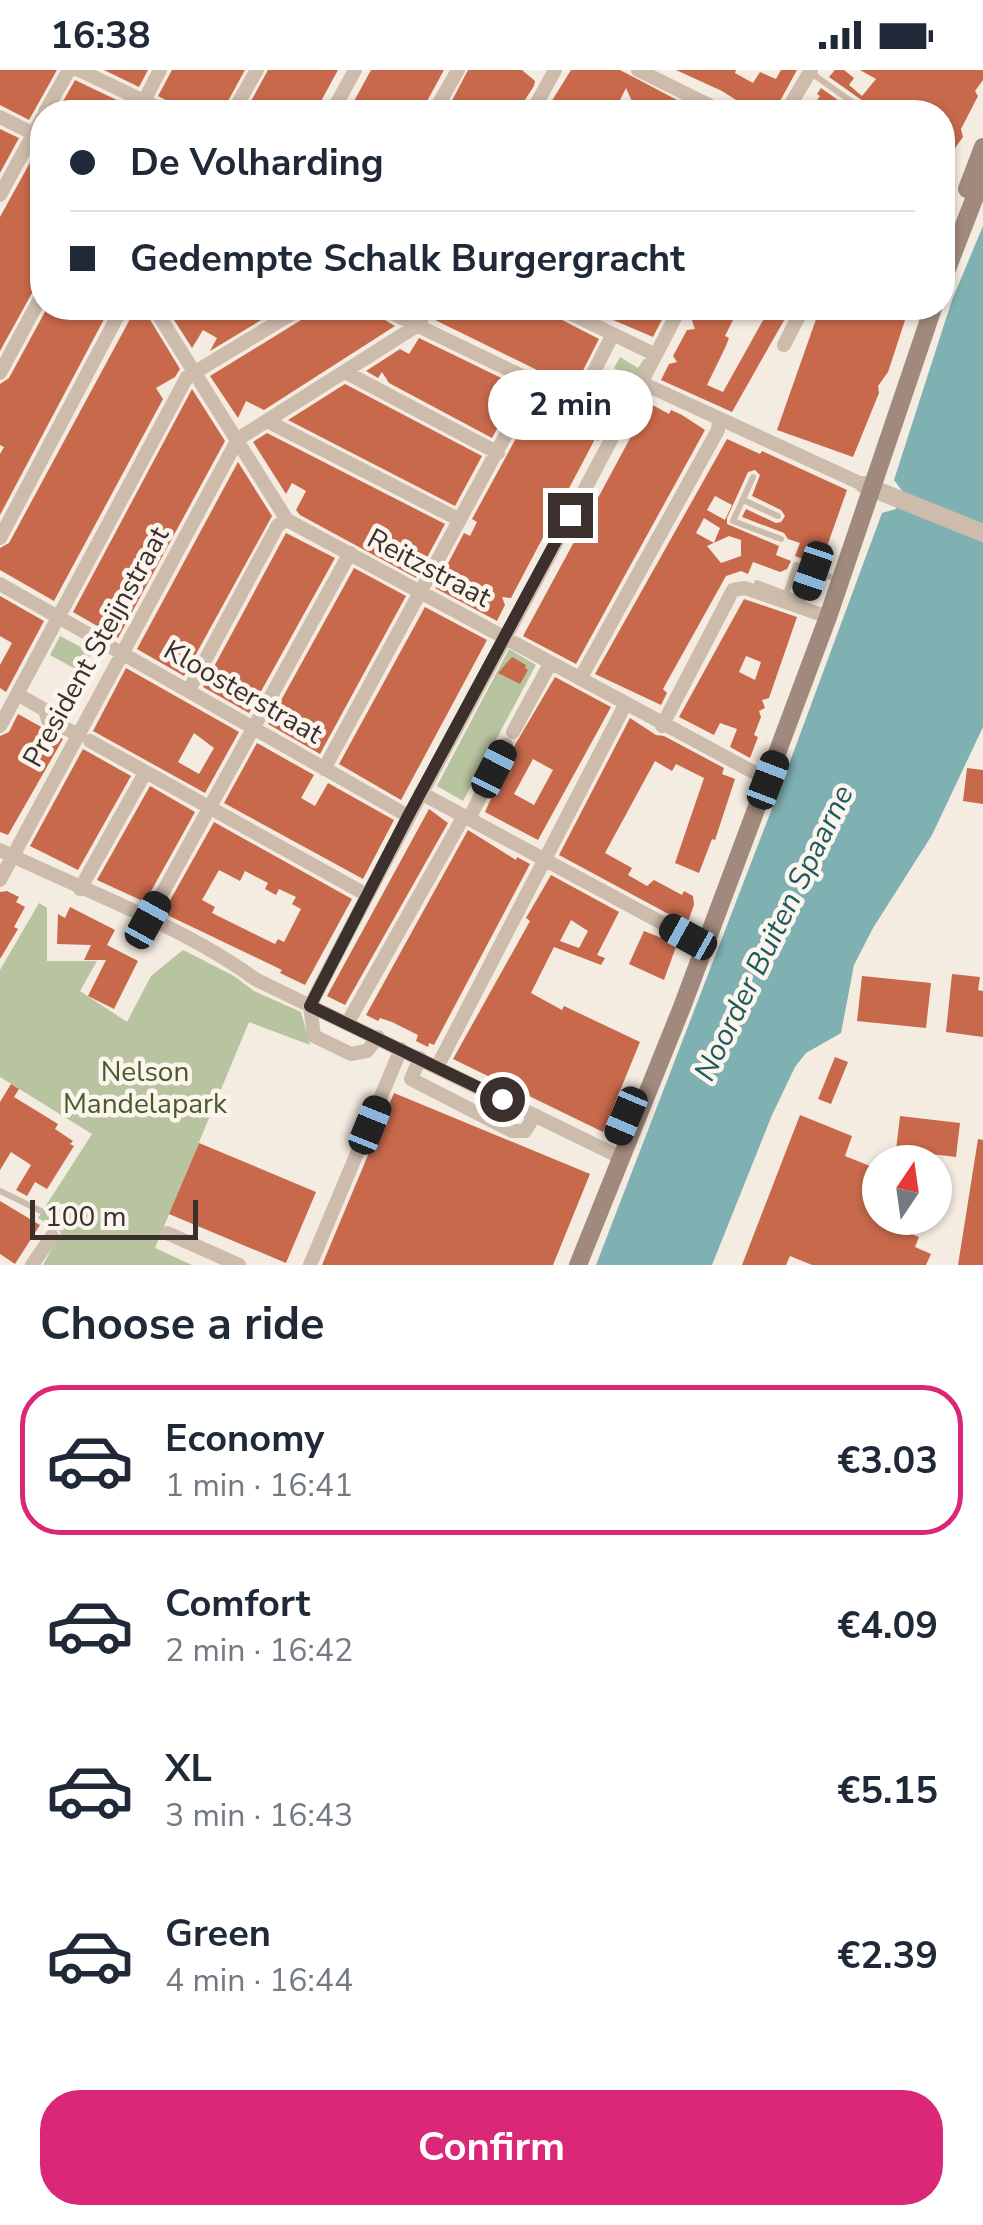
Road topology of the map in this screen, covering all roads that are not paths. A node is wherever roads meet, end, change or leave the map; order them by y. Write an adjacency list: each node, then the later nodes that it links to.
1 (69, 70): 11 (street)
2 (79, 70): 10 (street)
3 (160, 70): 10 (street)
4 (257, 70): 13 (street)
5 (355, 70): 14 (street)
6 (458, 70): 15 (street)
7 (638, 70): 17 (street)
8 (810, 71): 18 (street); 19 (lane)
9 (548, 72): 16 (street)
10 (140, 98): 12 (street)
11 (52, 100)
12 (144, 100)
13 (240, 100)
14 (339, 100)
15 (441, 100)
16 (539, 100)
17 (699, 100)
18 (793, 100)
19 (850, 100)
20 (0, 117): 21 (street)
21 (30, 132)
22 (983, 147): 26 (main road)
23 (30, 148): 25 (street)
24 (983, 176): 27 (main road)
25 (0, 195)
26 (955, 219)
27 (955, 248)
28 (30, 317): 44 (street)
29 (116, 320): 61 (street)
30 (164, 320): 43 (street)
31 (281, 320): 43 (street)
32 (409, 320): 39 (street)
33 (420, 320): 39 (street)
34 (584, 320): 40 (street)
35 (674, 320): 42 (street)
36 (797, 320): 41 (street)
37 (919, 320): 55 (main road)
38 (929, 320): 55 (main road)
39 (418, 324): 45 (street); 46 (street)
40 (613, 334): 42 (street); 48 (street)
41 (784, 346)
42 (656, 355): 47 (street)
43 (196, 371): 52 (street); 70 (street)
44 (0, 372)
45 (345, 372): 49 (street); 53 (street)
46 (534, 383): 48 (street); 53 (street)
47 (642, 383): 50 (street); 51 (street)
48 (578, 402): 51 (street)
49 (267, 421): 52 (street); 59 (street)
50 (720, 421): 55 (street); 74 (street)
51 (621, 424): 71 (street)
52 (238, 439): 58 (street); 72 (street, President Steijnstraat)
53 (498, 453): 59 (street)
54 (753, 477): 56 (lane)
55 (869, 487): 60 (street); 64 (main road)
56 (743, 500): 57 (lane); 62 (lane)
57 (778, 516)
58 (288, 520): 63 (street, Reitzstraat); 75 (street)
59 (460, 520): 67 (street)
60 (983, 533)
61 (0, 538)
62 (781, 539)
63 (350, 553): 67 (street, Reitzstraat); 80 (street)
64 (828, 577): 68 (lane); 69 (main road)
65 (0, 584): 70 (street, Kloosterstraat)
66 (757, 584): 68 (lane)
67 (423, 592): 71 (street, Reitzstraat); 82 (street)
68 (786, 594): 69 (lane)
69 (813, 609): 79 (street); 84 (main road)
70 (60, 617): 72 (street, Kloosterstraat); 76 (street)
71 (504, 636): 73 (street, Reitzstraat); 85 (street)
72 (123, 651): 75 (street, Kloosterstraat); 81 (street, President Steijnstraat)
73 (550, 664): 74 (street, Reitzstraat); 88 (street)
74 (580, 679): 77 (street, Reitzstraat)
75 (189, 690): 80 (street, Kloosterstraat)
76 (17, 694): 78 (street); 81 (street)
77 (626, 705): 79 (street, Reitzstraat); 90 (street)
78 (0, 726)
79 (662, 726): 84 (street, Reitzstraat)
80 (254, 728): 82 (street, Kloosterstraat); 86 (street)
81 (83, 737): 83 (street); 89 (street, President Steijnstraat)
82 (324, 769): 87 (street, Kloosterstraat)
83 (145, 773): 86 (street); 92 (street)
84 (763, 778): 95 (main road)
85 (421, 793): 87 (street); 88 (street)
86 (210, 808): 93 (street); 94 (street)
87 (408, 816): 93 (street)
88 (467, 817): 90 (street); 97 (street)
89 (6, 853): 91 (street, President Steijnstraat); 92 (street)
90 (544, 859): 95 (street); 101 (street)
91 (0, 880)
92 (80, 889): 94 (street)
93 (367, 895): 96 (street)
94 (148, 920): 96 (street)
95 (701, 942): 103 (main road)
96 (310, 1006): 97 (street); 98 (street)
97 (348, 1022): 98 (street)
98 (378, 1037): 99 (street)
99 (401, 1049): 100 (street); 110 (street)
100 (420, 1058): 101 (street); 102 (street)
101 (437, 1067): 102 (street)
102 (535, 1115): 103 (street)
103 (615, 1155): 111 (main road); 112 (main road)
104 (0, 1190): 105 (lane)
105 (41, 1211)
106 (167, 1233): 109 (street)
107 (52, 1236): 108 (street)
108 (32, 1265)
109 (239, 1265)
110 (310, 1265)
111 (568, 1265)
112 (578, 1265)

